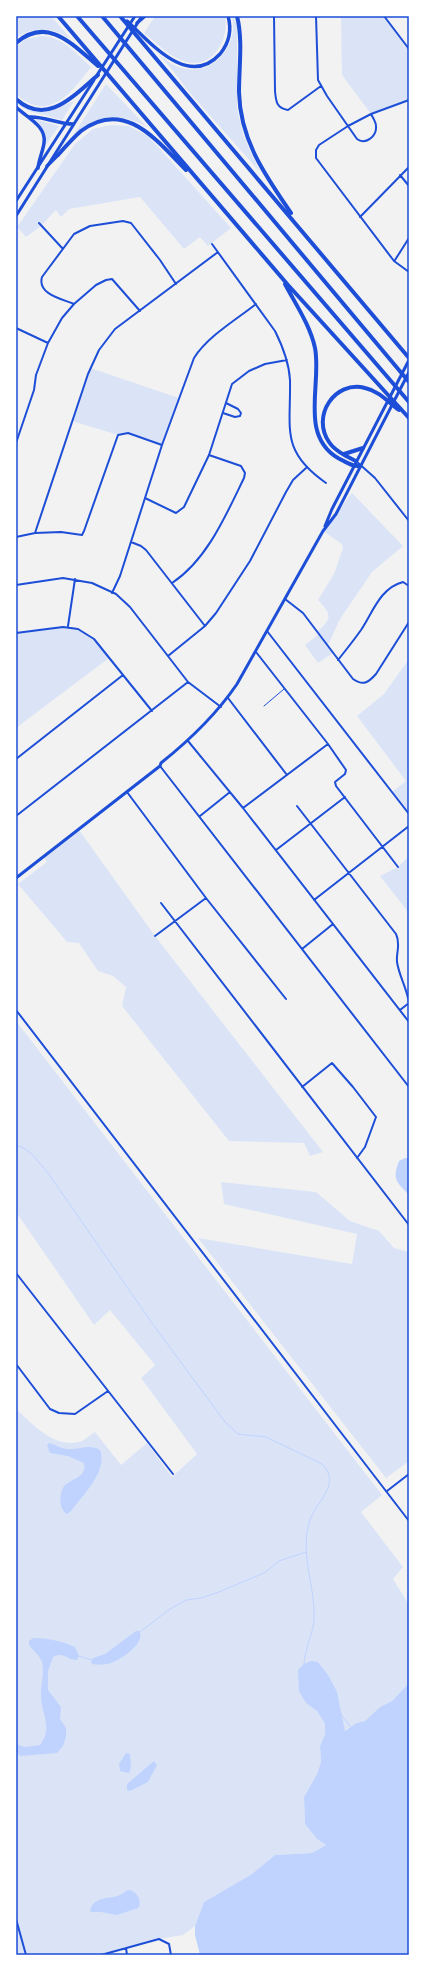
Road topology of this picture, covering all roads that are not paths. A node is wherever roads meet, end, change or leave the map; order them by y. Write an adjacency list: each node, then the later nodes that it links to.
1 (58, 16): 16 (highway)
2 (77, 16): 58 (highway)
3 (102, 16): 57 (highway)
4 (120, 16): 7 (main road); 38 (highway)
5 (142, 16): 13 (street)
6 (145, 16): 13 (main road)
7 (228, 16)
8 (237, 16): 38 (highway)
9 (274, 16): 18 (street)
10 (316, 16): 18 (street)
11 (384, 16): 15 (street)
12 (134, 17): 17 (street)
13 (137, 23): 25 (street)
14 (16, 43): 16 (highway)
15 (409, 49)
16 (106, 73): 33 (highway)
17 (98, 75): 19 (highway); 24 (street)
18 (321, 86): 26 (street)
19 (16, 98)
20 (409, 100): 22 (street)
21 (16, 107): 23 (main road)
22 (371, 114): 26 (street); 26 (street)
23 (29, 117): 24 (main road); 30 (main road)
24 (66, 124): 25 (main road); 30 (street)
25 (74, 124): 28 (street)
26 (348, 126): 36 (street)
27 (58, 155): 28 (main road); 33 (highway)
28 (47, 166): 35 (street)
29 (409, 167): 31 (street)
30 (38, 168): 34 (street)
31 (400, 175): 32 (street); 36 (street)
32 (409, 186)
33 (206, 190): 45 (highway)
34 (16, 201)
35 (16, 216)
36 (360, 217): 43 (street)
37 (39, 223): 41 (street)
38 (302, 230): 51 (highway)
39 (409, 238): 43 (street)
40 (212, 244): 42 (street)
41 (63, 249): 46 (street); 47 (street)
42 (218, 252): 46 (street); 48 (street)
43 (394, 261): 44 (street)
44 (409, 272)
45 (281, 277): 61 (highway); 68 (highway)
46 (176, 284): 49 (street)
47 (74, 304): 49 (street); 52 (street)
48 (256, 304): 55 (street); 63 (street)
49 (140, 311): 75 (street)
50 (16, 328): 52 (street)
51 (392, 337): 53 (highway); 54 (highway)
52 (48, 343): 62 (street)
53 (409, 353)
54 (409, 359): 64 (street)
55 (287, 360): 59 (street); 70 (street)
56 (409, 372): 69 (street)
57 (409, 382)
58 (409, 402)
59 (226, 403): 60 (street); 60 (street)
60 (223, 413): 66 (street)
61 (408, 417): 65 (highway)
62 (16, 443)
63 (162, 445): 72 (street); 75 (street)
64 (363, 448): 65 (highway); 67 (street)
65 (344, 454): 67 (highway)
66 (210, 455): 72 (street); 79 (street)
67 (356, 461): 68 (street); 69 (street)
68 (354, 466): 69 (highway); 74 (street)
69 (360, 466): 73 (street); 74 (street)
70 (306, 468): 71 (street); 86 (street)
71 (326, 483)
72 (145, 498): 77 (street)
73 (409, 522)
74 (323, 531): 83 (street)
75 (35, 533): 76 (street)
76 (16, 537)
77 (131, 542): 79 (street); 82 (street)
78 (75, 579): 80 (street); 82 (street); 85 (street)
79 (172, 583): 86 (street)
80 (16, 585)
81 (409, 586): 91 (street)
82 (112, 593): 90 (street)
83 (286, 599): 87 (street); 91 (street)
84 (409, 622): 91 (street)
85 (68, 626): 88 (street); 92 (street)
86 (205, 626): 90 (street)
87 (267, 631): 89 (street); 109 (street)
88 (16, 632)
89 (256, 652): 94 (street); 95 (street)
90 (168, 656): 93 (street)
91 (338, 660)
92 (123, 675): 98 (street); 101 (street)
93 (188, 682): 97 (street); 98 (street)
94 (285, 689): 96 (lane); 100 (street)
95 (228, 698): 97 (street); 103 (street)
96 (264, 706)
97 (221, 707): 99 (street)
98 (152, 711): 110 (street)
99 (188, 741): 102 (street); 105 (street)
100 (328, 744): 103 (street); 106 (street)
101 (16, 759)
102 (160, 766): 104 (street); 111 (street)
103 (287, 775): 108 (street)
104 (128, 792): 118 (street); 119 (street)
105 (230, 792): 108 (street); 111 (street)
106 (346, 797): 112 (street); 114 (street)
107 (297, 806): 112 (street)
108 (243, 808): 115 (street)
109 (409, 814)
110 (16, 816)
111 (200, 816): 125 (street)
112 (311, 824): 115 (street); 117 (street)
113 (409, 826): 114 (street)
114 (383, 846): 116 (street); 117 (street)
115 (276, 850): 120 (street)
116 (398, 867)
117 (348, 873): 120 (street); 128 (street)
118 (16, 878)
119 (206, 898): 122 (street); 126 (street)
120 (314, 900): 123 (street)
121 (161, 903): 122 (street)
122 (175, 921): 124 (street); 130 (street)
123 (333, 924): 125 (street); 128 (street)
124 (155, 936)
125 (302, 949): 131 (street)
126 (286, 999)
127 (16, 1010): 139 (street)
128 (400, 1010): 129 (street)
129 (409, 1022)
130 (302, 1087): 132 (street); 132 (street)
131 (409, 1087)
132 (357, 1158): 133 (street)
133 (409, 1225)
134 (16, 1273): 136 (street)
135 (16, 1364): 136 (street)
136 (108, 1391): 137 (street)
137 (174, 1474)
138 (409, 1474): 139 (street)
139 (386, 1491): 140 (street)
140 (409, 1521)
141 (16, 1919): 143 (street)
142 (126, 1948): 144 (street); 145 (street); 146 (street)
143 (26, 1955)
144 (101, 1955)
145 (127, 1955)
146 (171, 1955)

